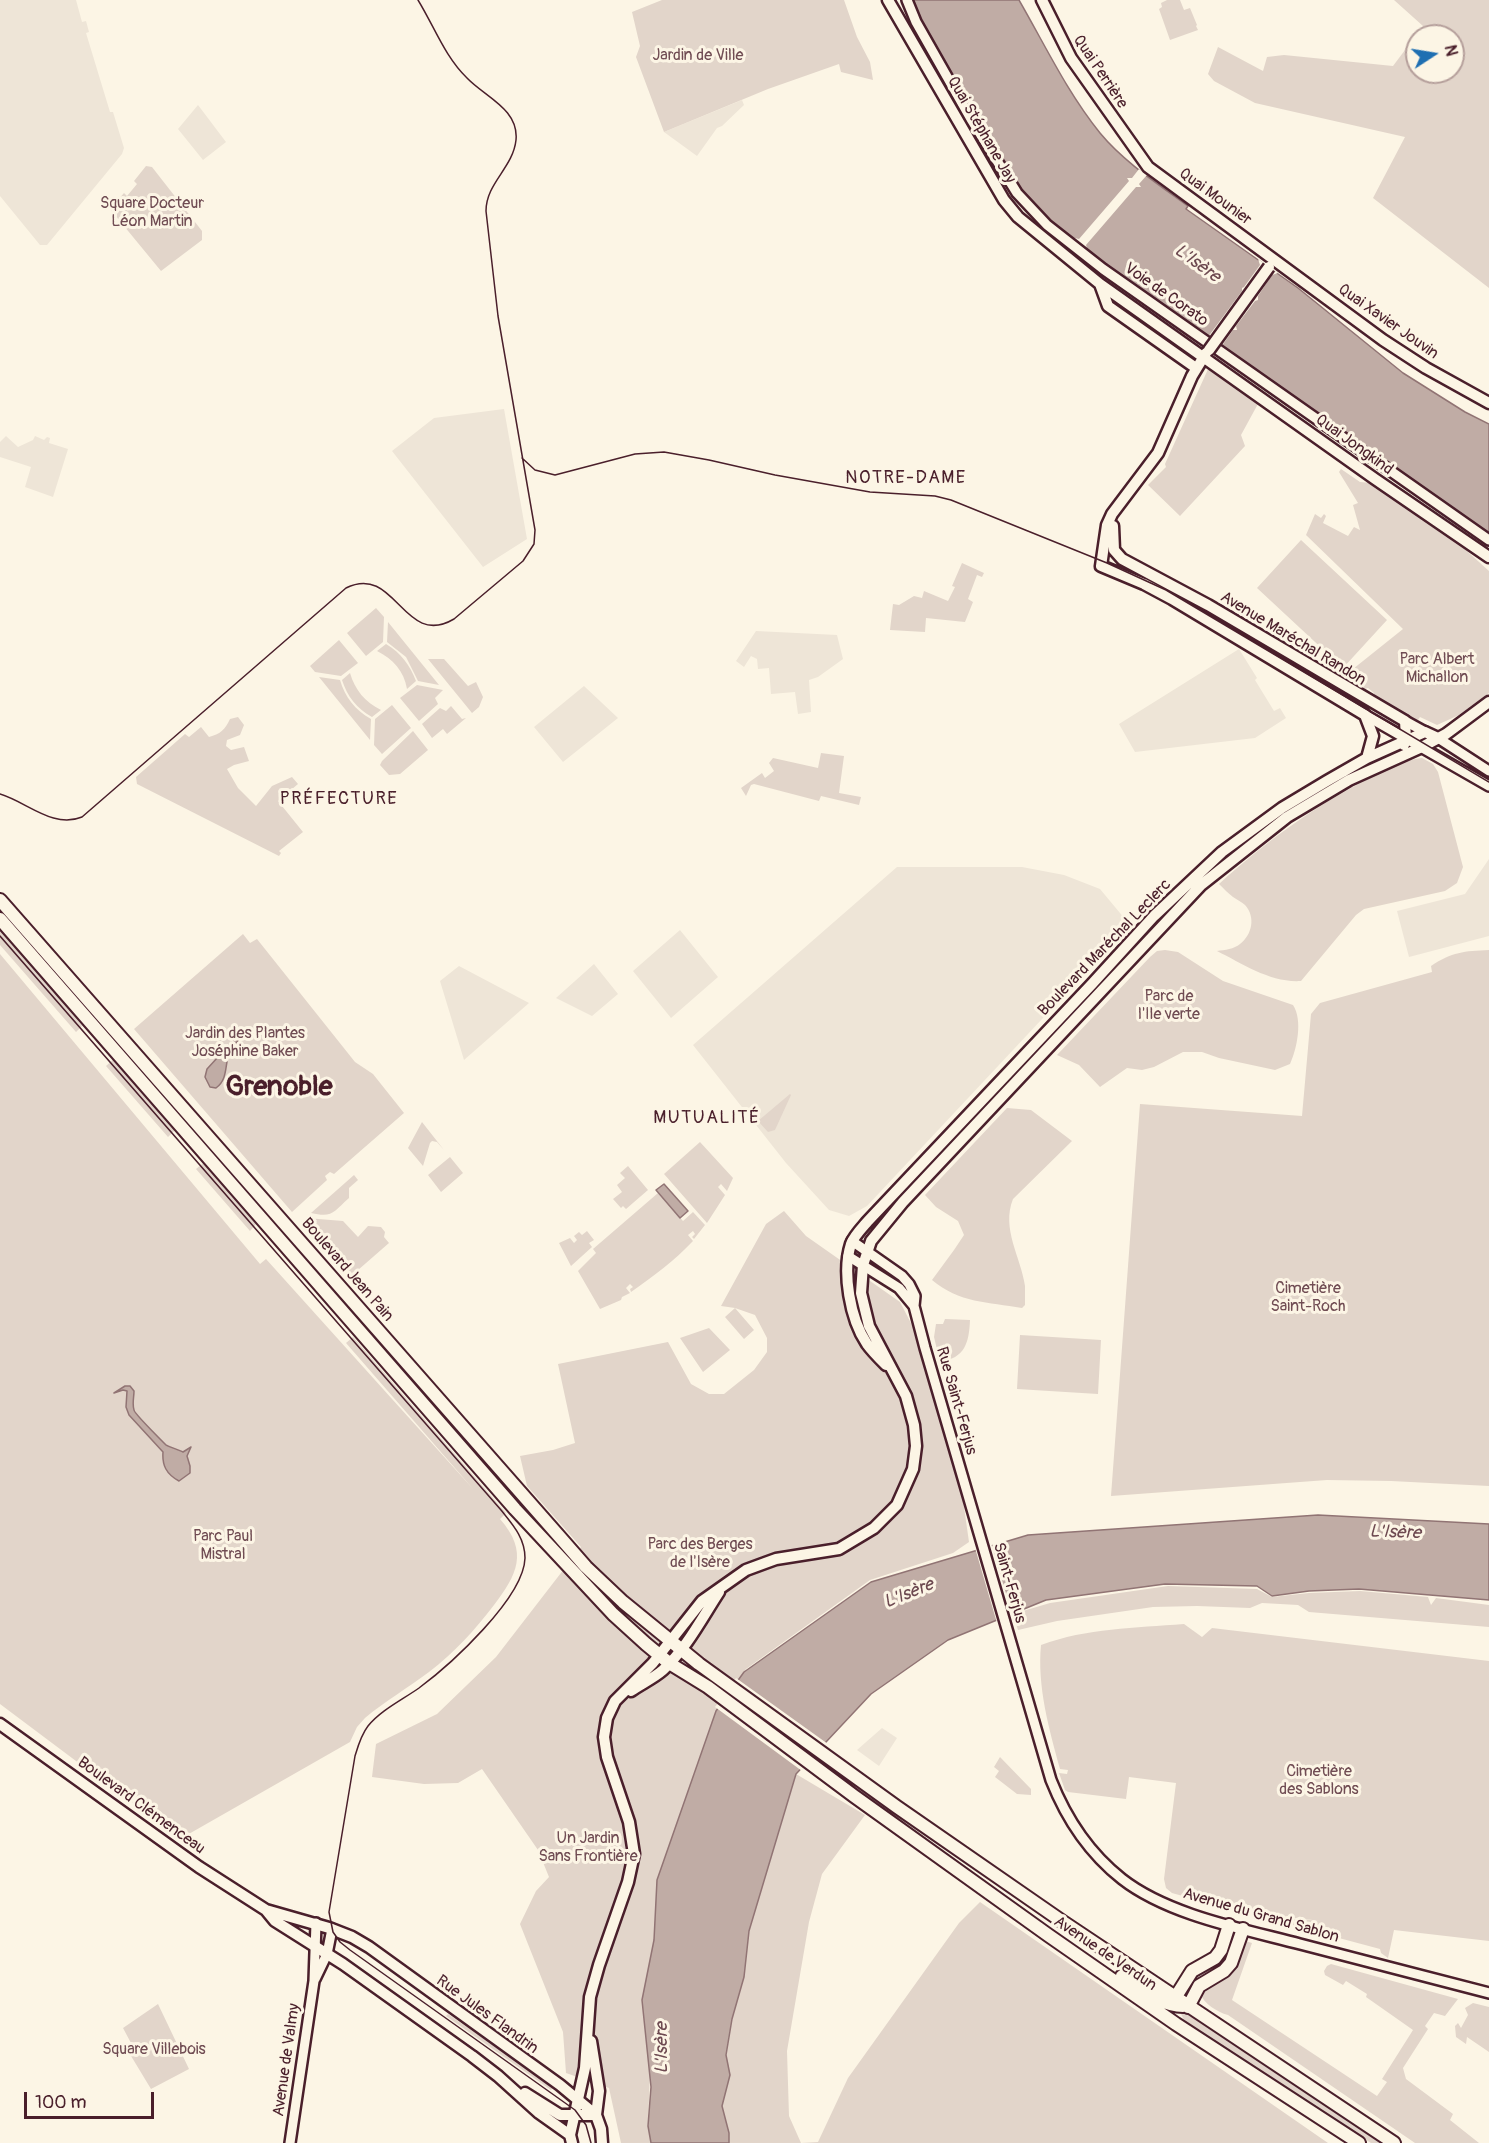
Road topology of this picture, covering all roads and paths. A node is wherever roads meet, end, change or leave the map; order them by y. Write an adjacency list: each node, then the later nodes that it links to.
1 (888, 0): 6 (main road, Quai Stéphane Jay)
2 (907, 0): 11 (street, Voie de Corato)
3 (1042, 0): 4 (main road, Quai Perrière)
4 (1140, 157): 5 (main road, Quai Mounier)
5 (1272, 263): 7 (main road, bridge); 9 (main road, Quai Xavier Jouvin)
6 (1100, 284): 7 (main road, Quai Jongkind); 8 (main road)
7 (1206, 353): 8 (main road); 12 (main road, Quai Jongkind)
8 (1196, 368): 10 (main road)
9 (1489, 403)
10 (1112, 514): 14 (main road, Avenue Maréchal Randon); 15 (main road, Avenue Maréchal Randon)
11 (1489, 540)
12 (1489, 557)
13 (1489, 702): 18 (main road, Boulevard Maréchal Leclerc)
14 (1365, 715): 17 (street, Avenue Maréchal Randon); 20 (main road)
15 (1405, 722): 16 (street, Avenue Maréchal Randon); 17 (main road)
16 (1425, 732): 17 (main road, Boulevard Maréchal Leclerc); 18 (main road, Avenue Maréchal Randon)
17 (1406, 738): 19 (street, Avenue Maréchal Randon); 20 (main road, Boulevard Maréchal Leclerc); 22 (main road)
18 (1438, 738): 19 (main road, Boulevard Maréchal Leclerc); 21 (street, Avenue Maréchal Randon)
19 (1422, 747): 22 (main road, Boulevard Maréchal Leclerc); 23 (street, Avenue Maréchal Randon)
20 (1367, 758): 26 (main road, Boulevard Maréchal Leclerc)
21 (1489, 771)
22 (1357, 776): 27 (main road, Boulevard Maréchal Leclerc)
23 (1489, 786)
24 (0, 900): 34 (main road, Boulevard Jean Pain)
25 (0, 919): 36 (main road, Boulevard Jean Pain)
26 (852, 1241): 27 (street, Rue Saint-Ferjus); 28 (main road)
27 (867, 1252): 29 (main road, Boulevard Maréchal Leclerc); 30 (street, Rue Saint-Ferjus)
28 (849, 1256): 29 (street); 31 (main road)
29 (863, 1265): 30 (street); 31 (main road, Boulevard Maréchal Leclerc)
30 (914, 1306): 32 (street, Rue Saint-Ferjus)
31 (890, 1369): 33 (main road)
32 (971, 1505): 37 (street, Saint-Ferjus)
33 (723, 1587): 34 (main road); 35 (main road)
34 (670, 1642): 35 (main road, Boulevard Jean Pain); 36 (main road)
35 (681, 1650): 36 (main road); 38 (main road, Boulevard Jean Pain)
36 (664, 1659): 39 (main road, Boulevard Jean Pain); 54 (main road)
37 (1019, 1669): 43 (street, Avenue du Grand Sablon)
38 (715, 1674): 51 (main road, Avenue de Verdun)
39 (708, 1687): 47 (main road, Avenue de Verdun)
40 (0, 1724): 41 (main road, Boulevard Clémenceau)
41 (266, 1910): 42 (main road, Boulevard Clémenceau); 46 (main road, Boulevard Clémenceau)
42 (316, 1923): 44 (main road, Rue Jules Flandrin); 46 (street, Avenue de Valmy)
43 (1229, 1925): 45 (street, Avenue du Grand Sablon); 51 (main road)
44 (332, 1929): 48 (street, Avenue de Valmy); 56 (main road, Rue Jules Flandrin)
45 (1243, 1929): 50 (street, Avenue du Grand Sablon); 52 (main road)
46 (316, 1946): 48 (main road, Boulevard Clémenceau); 49 (street, Avenue de Valmy)
47 (1072, 1951): 51 (main road); 53 (main road, Avenue de Verdun)
48 (327, 1954): 49 (street, Avenue de Valmy); 55 (main road)
49 (314, 1981): 60 (street, Avenue de Valmy)
50 (1489, 1994)
51 (1174, 2002): 52 (main road); 53 (main road)
52 (1188, 2007): 63 (main road)
53 (1176, 2024): 62 (main road, Avenue de Verdun)
54 (589, 2033): 56 (main road); 58 (main road)
55 (498, 2076): 57 (main road); 59 (main road)
56 (578, 2100): 57 (main road); 58 (main road, Rue Jules Flandrin)
57 (574, 2115): 58 (main road); 59 (main road)
58 (596, 2115): 61 (main road)
59 (571, 2139)
60 (290, 2143)
61 (602, 2143)
62 (1359, 2143)
63 (1394, 2143)

